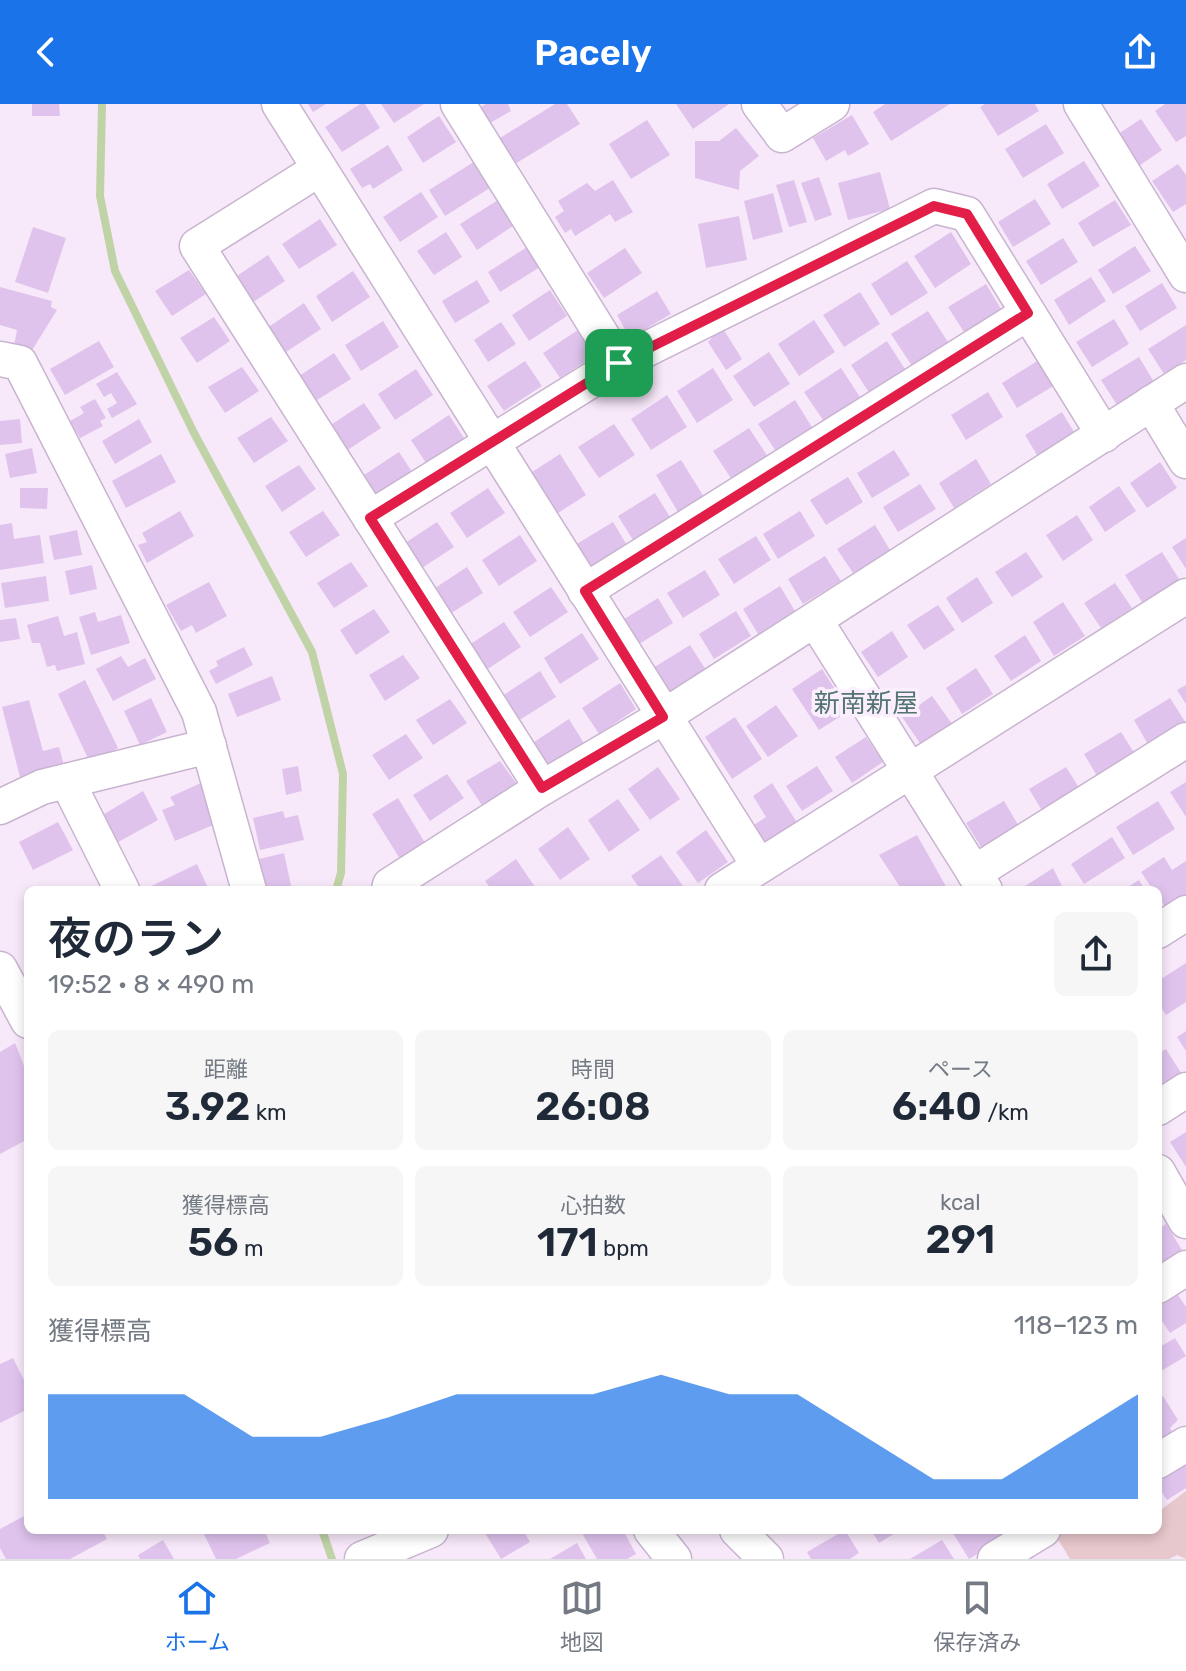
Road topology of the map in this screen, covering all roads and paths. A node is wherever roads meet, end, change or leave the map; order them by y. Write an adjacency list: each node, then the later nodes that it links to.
1 (279, 104): 6 (street)
2 (458, 104): 11 (street)
3 (759, 104): 4 (street)
4 (832, 104)
5 (1092, 108): 7 (street)
6 (319, 169): 15 (street); 17 (street)
7 (1174, 227): 8 (street)
8 (1186, 275)
9 (1028, 313): 11 (street); 14 (street); 18 (street)
10 (0, 359): 23 (street)
11 (619, 363): 15 (street)
12 (1186, 381): 13 (street)
13 (1151, 403): 14 (street); 16 (street)
14 (1104, 435): 20 (street)
15 (491, 441): 17 (street); 18 (street)
16 (1186, 461)
17 (370, 518): 26 (street)
18 (585, 591): 21 (street)
19 (1186, 596): 24 (street)
20 (815, 620): 21 (street); 24 (street)
21 (663, 717): 26 (street); 28 (street)
22 (1186, 740): 29 (street)
23 (209, 746): 25 (street); 31 (street)
24 (911, 771): 28 (street); 29 (street)
25 (67, 781): 27 (street); 30 (street)
26 (542, 788): 32 (street)
27 (0, 807)
28 (759, 866): 33 (street)
29 (979, 882)
30 (120, 886)
31 (248, 886)
32 (390, 886)
33 (728, 886)
34 (1186, 913): 35 (street)
35 (1162, 928)
36 (0, 969): 37 (street)
37 (24, 1014)
38 (1186, 1090): 39 (street)
39 (1162, 1105)
40 (1162, 1179): 41 (street)
41 (1186, 1221)
42 (1186, 1268): 43 (street)
43 (1162, 1283)
44 (1186, 1444): 45 (street)
45 (1162, 1459)
46 (422, 1534): 49 (street)
47 (654, 1534): 50 (street)
48 (1036, 1534): 51 (street)
49 (366, 1558)
50 (674, 1559)
51 (995, 1559)

